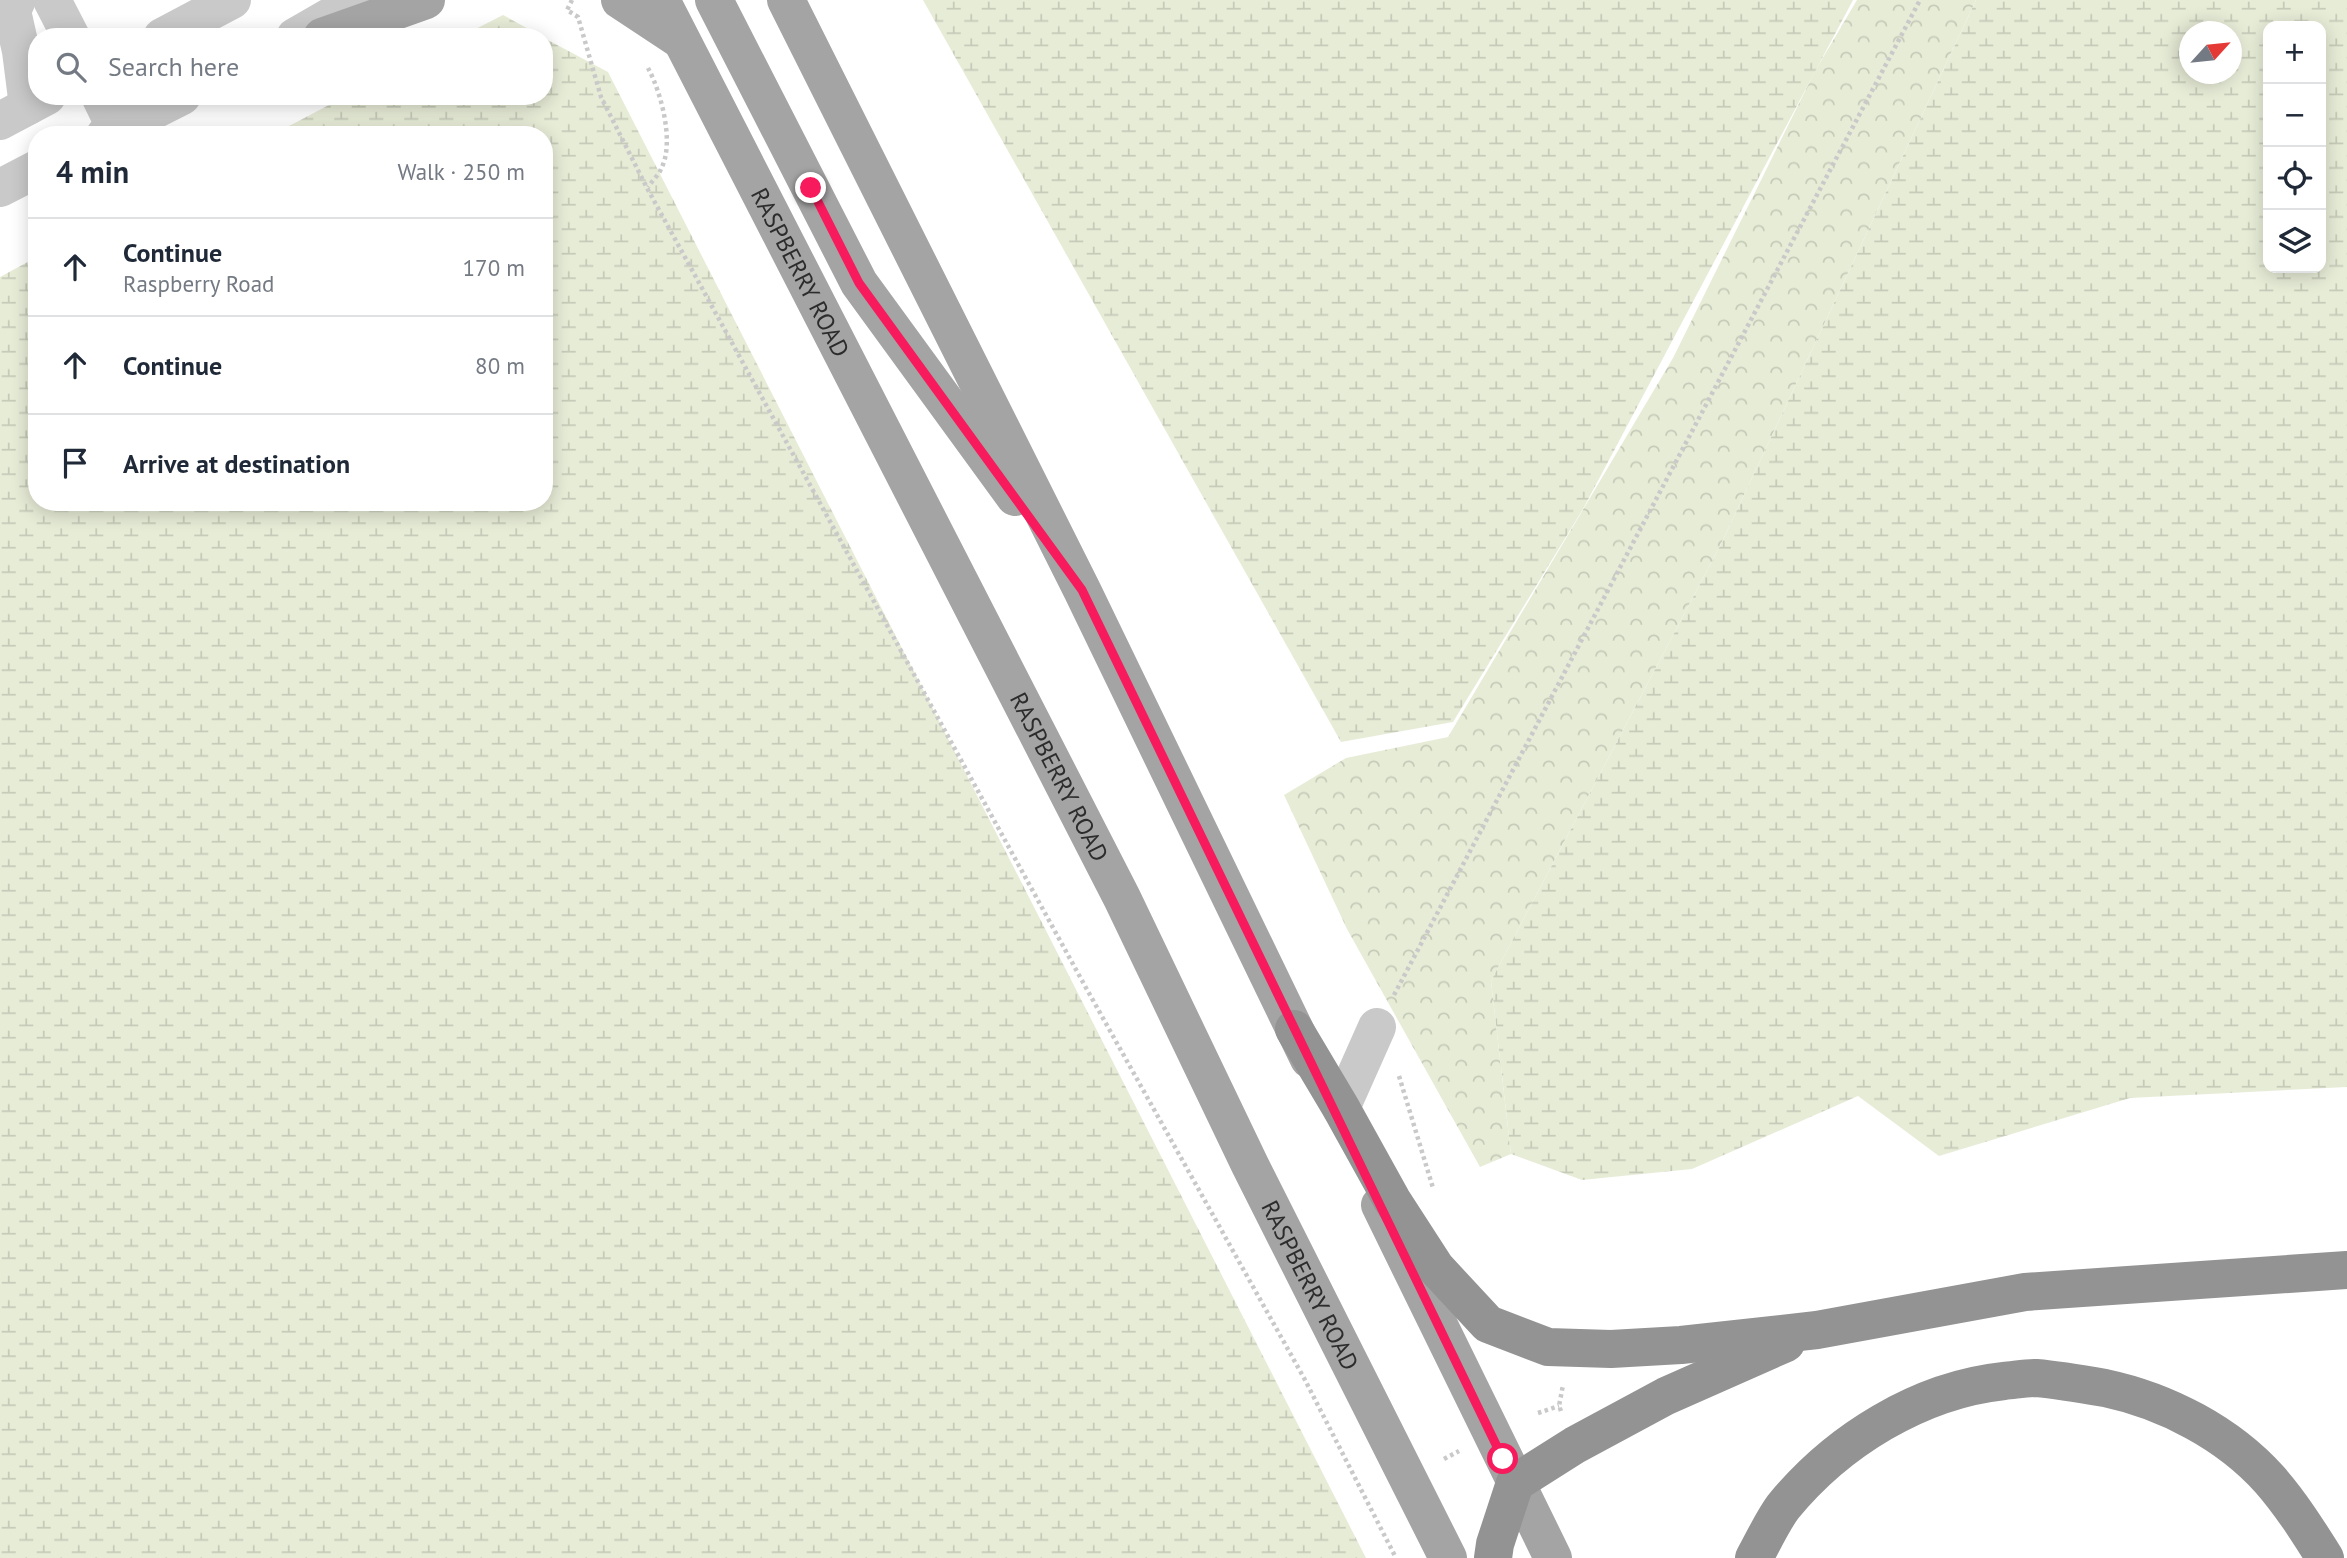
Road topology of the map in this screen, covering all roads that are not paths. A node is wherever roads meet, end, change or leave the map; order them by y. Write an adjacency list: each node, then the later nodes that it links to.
1 (17, 0): 16 (street)
2 (52, 0): 10 (street)
3 (232, 0): 11 (street)
4 (359, 0): 12 (street)
5 (426, 0): 13 (main road)
6 (620, 0): 14 (main road)
7 (661, 0): 14 (main road, RASPBERRY ROAD)
8 (715, 0): 20 (main road)
9 (786, 0): 20 (main road)
10 (66, 28)
11 (179, 28)
12 (311, 28)
13 (347, 28)
14 (681, 41): 27 (main road, RASPBERRY ROAD)
15 (154, 105): 17 (street)
16 (25, 108)
17 (107, 120)
18 (28, 174): 19 (street)
19 (0, 188)
20 (1082, 590): 22 (main road)
21 (1377, 1027): 23 (street)
22 (1294, 1028): 23 (highway); 26 (main road)
23 (1341, 1108): 25 (highway)
24 (2347, 1270): 25 (highway)
25 (1817, 1330): 26 (highway)
26 (1515, 1483): 28 (highway); 29 (main road)
27 (1448, 1558)
28 (1493, 1558)
29 (1553, 1558)
30 (1754, 1558): 31 (highway)
31 (2325, 1558)

